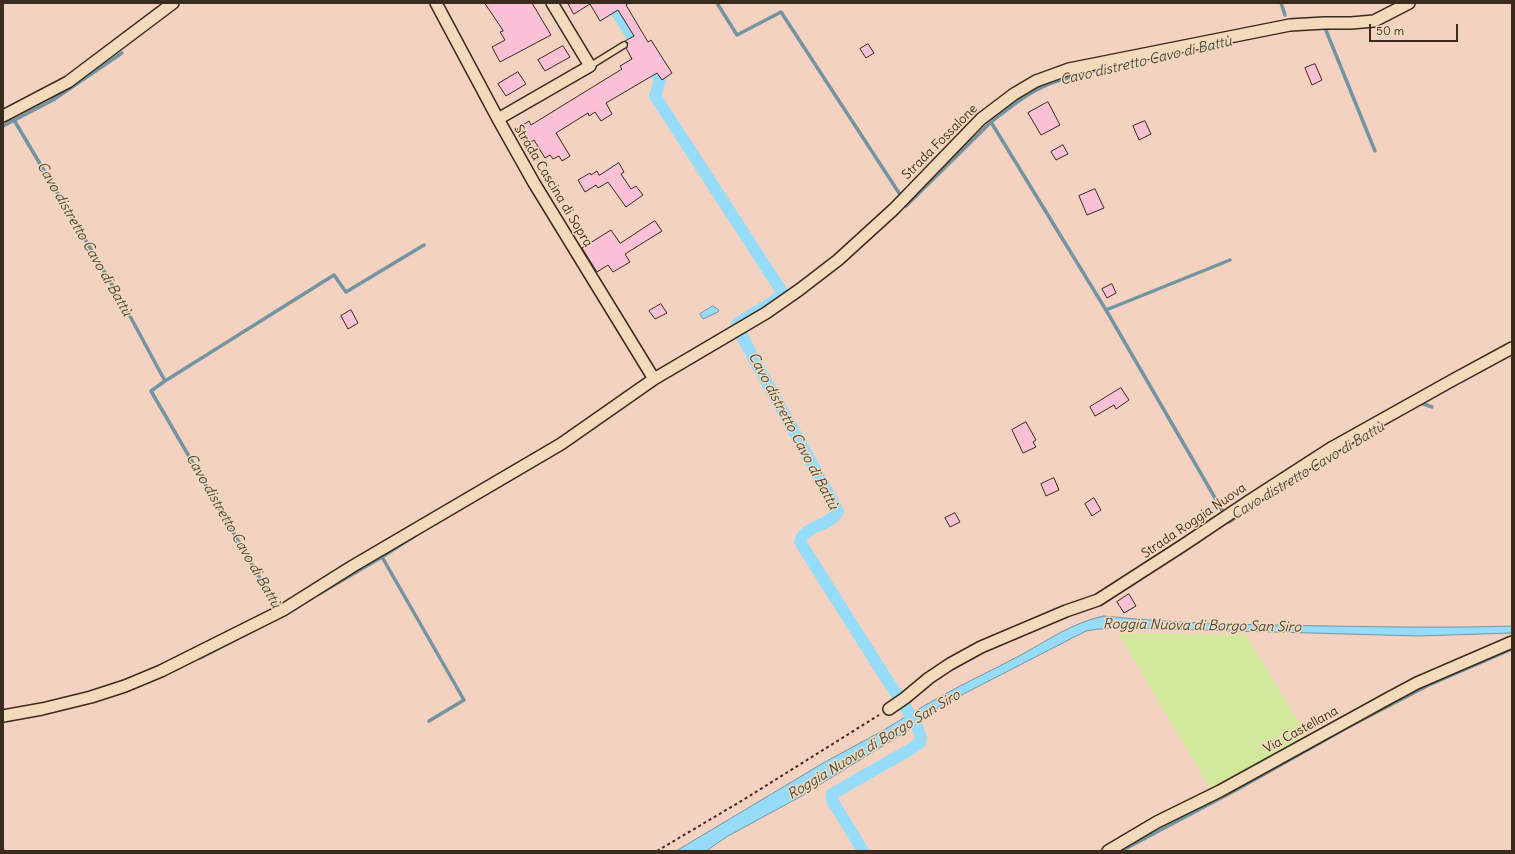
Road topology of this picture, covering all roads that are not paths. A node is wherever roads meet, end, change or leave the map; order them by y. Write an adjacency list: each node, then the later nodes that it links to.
1 (173, 3): 7 (street)
2 (436, 3): 8 (street, Strada Cascina di Sopra)
3 (552, 3): 6 (street)
4 (1409, 3): 10 (street, Strada Fossalone)
5 (624, 45): 6 (lane)
6 (590, 66): 8 (street)
7 (3, 116)
8 (498, 120): 10 (street, Strada Cascina di Sopra)
9 (1512, 348): 12 (street, Strada Roggia Nuova)
10 (654, 380): 13 (street, Strada Fossalone)
11 (1512, 642): 14 (street, Via Castellana)
12 (898, 703)
13 (3, 716)
14 (1108, 851)

